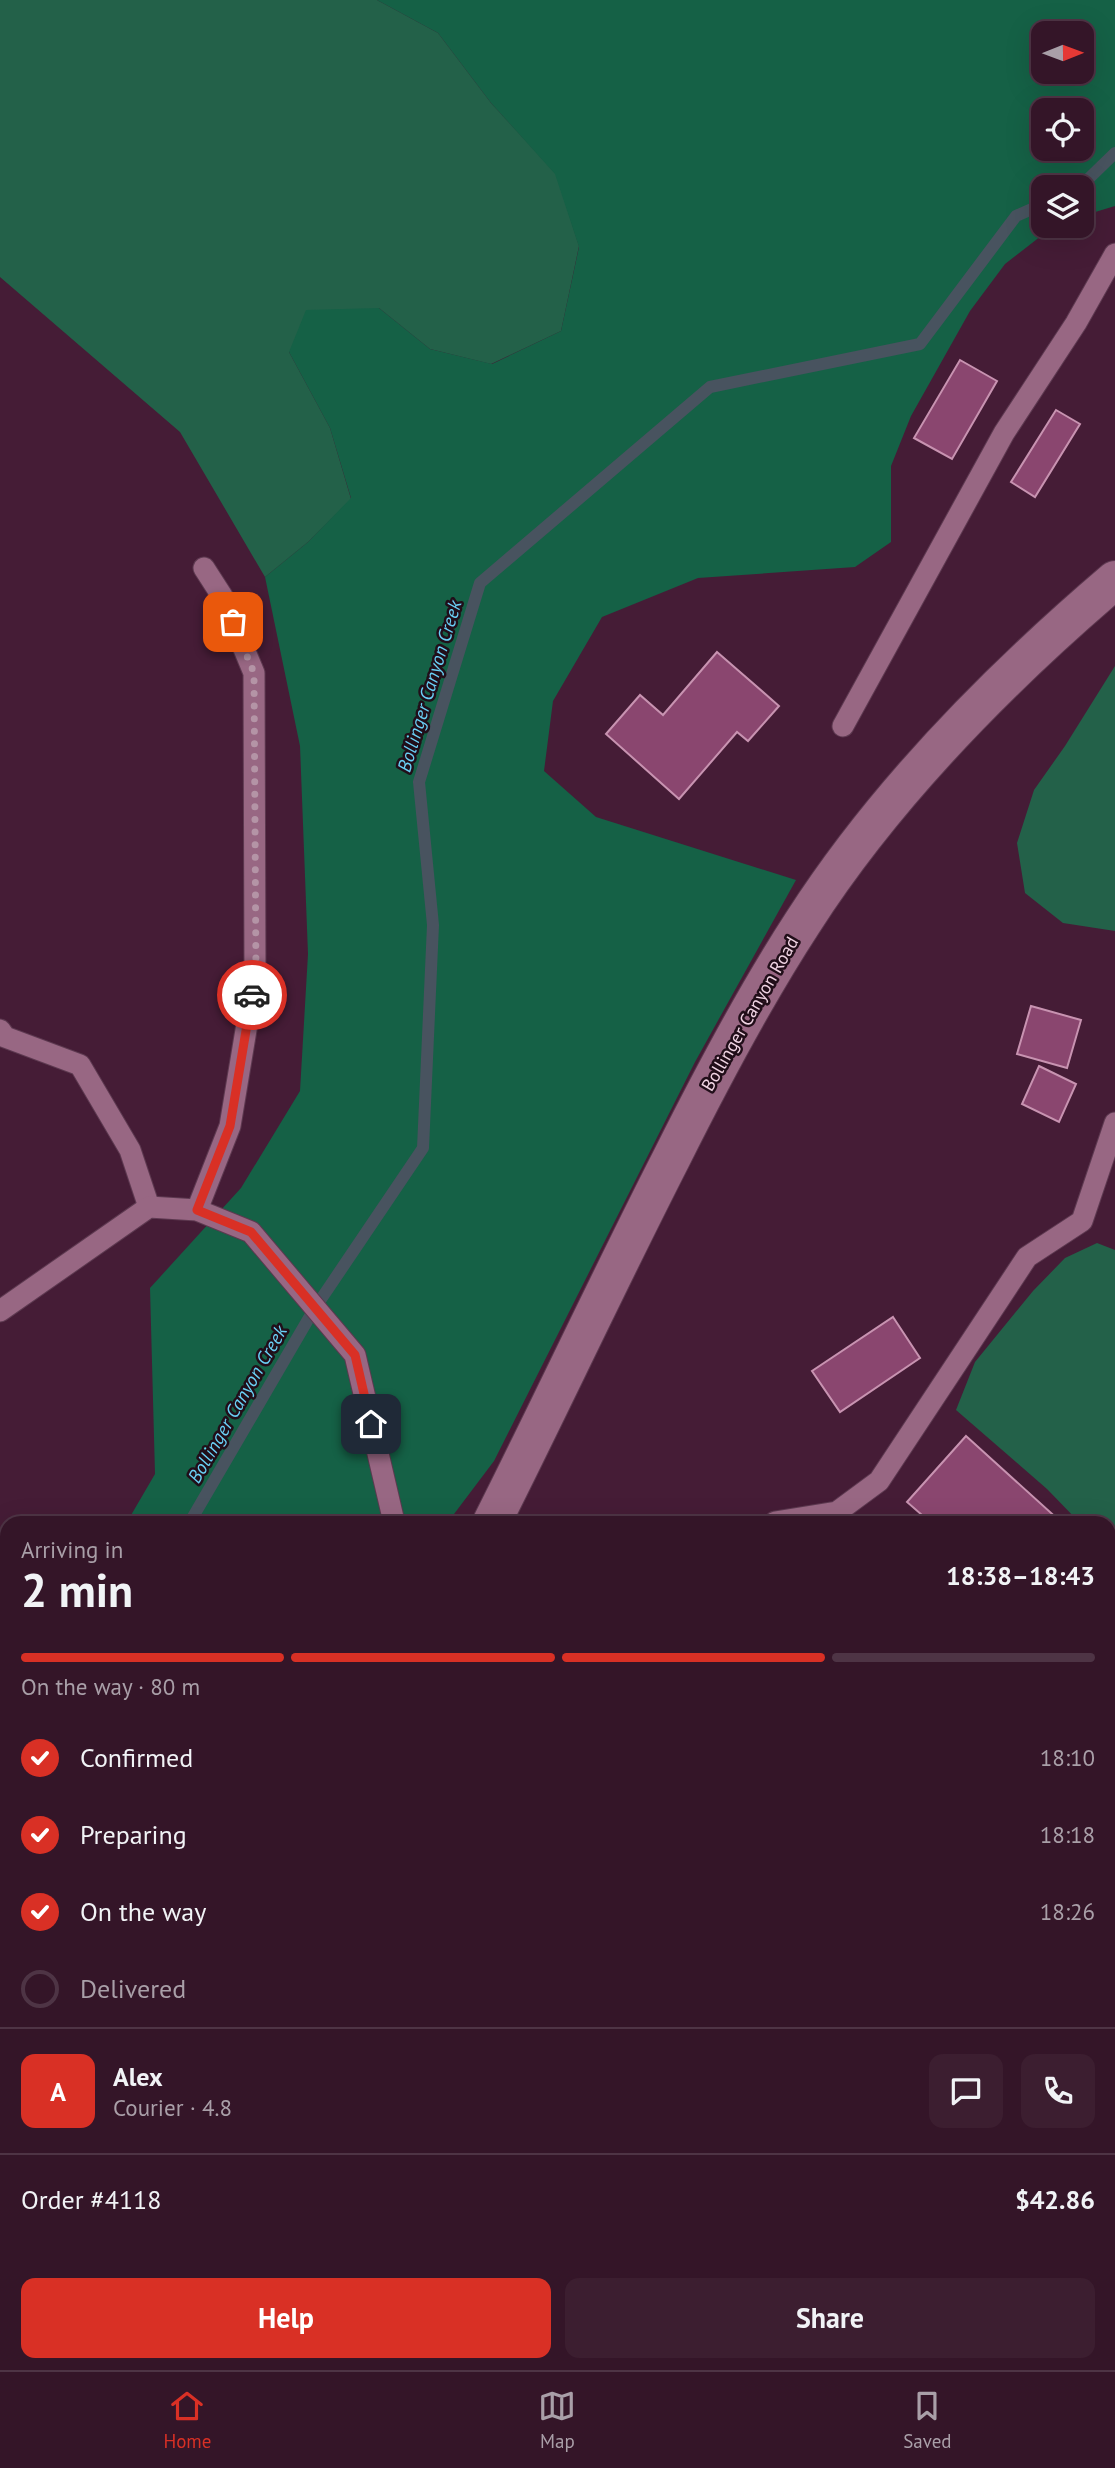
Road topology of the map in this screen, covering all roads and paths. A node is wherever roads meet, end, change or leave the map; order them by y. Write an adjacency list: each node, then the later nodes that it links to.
1 (1115, 254): 4 (lane)
2 (204, 568): 8 (lane)
3 (1115, 580): 11 (street, Bollinger Canyon Road)
4 (842, 726)
5 (2, 1038): 7 (lane)
6 (1115, 1124): 12 (lane)
7 (149, 1207): 8 (lane); 9 (lane)
8 (197, 1210): 10 (lane)
9 (0, 1311)
10 (393, 1516)
11 (495, 1516)
12 (842, 1516)

